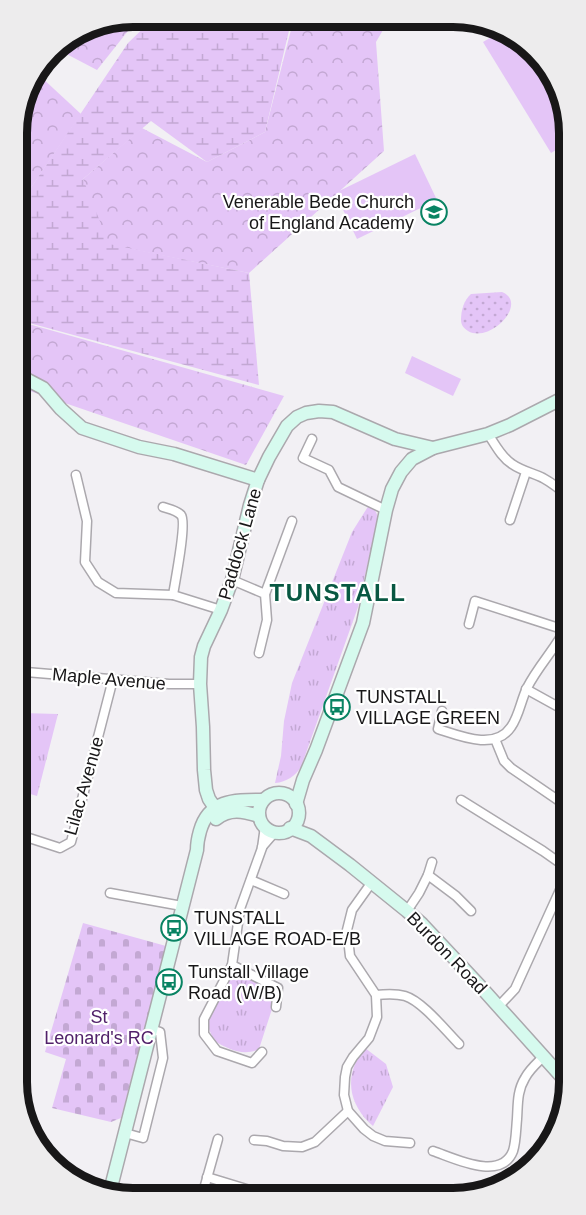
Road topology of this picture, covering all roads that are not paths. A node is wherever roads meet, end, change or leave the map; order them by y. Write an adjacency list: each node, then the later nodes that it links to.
1 (27, 380): 10 (street)
2 (559, 400): 3 (street)
3 (488, 434): 6 (street); 8 (street)
4 (312, 439): 13 (street)
5 (396, 439): 6 (street, Paddock Lane); 7 (street, Paddock Lane); 10 (street, Paddock Lane)
6 (433, 448): 7 (street)
7 (412, 459): 13 (street)
8 (526, 471): 11 (street); 14 (street)
9 (76, 475): 18 (street)
10 (258, 480): 16 (street, Paddock Lane)
11 (559, 489)
12 (163, 507): 18 (street)
13 (387, 510): 31 (street)
14 (510, 520)
15 (292, 521): 17 (street)
16 (232, 580): 17 (street); 19 (street, Paddock Lane)
17 (265, 594): 23 (street)
18 (172, 595): 19 (street)
19 (221, 610): 26 (street, Paddock Lane)
20 (469, 624): 21 (street)
21 (559, 626)
22 (559, 638): 27 (street)
23 (259, 653)
24 (27, 672): 25 (street, Maple Avenue)
25 (112, 679): 26 (street, Maple Avenue); 41 (street, Lilac Avenue)
26 (200, 684): 37 (street, Paddock Lane)
27 (526, 689): 28 (street); 30 (street)
28 (559, 707)
29 (442, 711): 30 (street)
30 (495, 739): 35 (street)
31 (303, 780): 32 (street); 36 (street)
32 (283, 793): 33 (street); 36 (street)
33 (263, 800): 37 (street); 38 (street)
34 (461, 800): 43 (street)
35 (559, 801)
36 (297, 809): 39 (street); 40 (street, Burdon Road)
37 (218, 812): 38 (street); 50 (street)
38 (266, 825): 39 (street); 45 (street)
39 (291, 828): 40 (street, Burdon Road)
40 (311, 836): 46 (street, Burdon Road)
41 (27, 837)
42 (432, 862): 44 (street)
43 (559, 862)
44 (428, 875): 51 (street); 52 (street)
45 (251, 880): 49 (street); 53 (street)
46 (372, 882): 51 (street, Burdon Road); 54 (street)
47 (559, 892): 56 (street)
48 (110, 893): 50 (street)
49 (284, 894)
50 (183, 906): 57 (street)
51 (407, 910): 56 (street, Burdon Road)
52 (471, 911)
53 (232, 965): 55 (street); 59 (street)
54 (376, 995): 58 (street); 62 (street)
55 (276, 1007)
56 (498, 1008): 60 (street, Burdon Road)
57 (151, 1029): 63 (street); 63 (street)
58 (459, 1044)
59 (262, 1052)
60 (543, 1057): 61 (street, Burdon Road); 67 (street)
61 (559, 1074)
62 (348, 1111): 65 (street); 66 (street)
63 (125, 1133): 69 (street)
64 (218, 1139): 68 (street)
65 (254, 1140)
66 (410, 1143)
67 (433, 1151)
68 (207, 1177): 70 (street); 71 (street)
69 (112, 1186)
70 (204, 1188)
71 (243, 1188)

